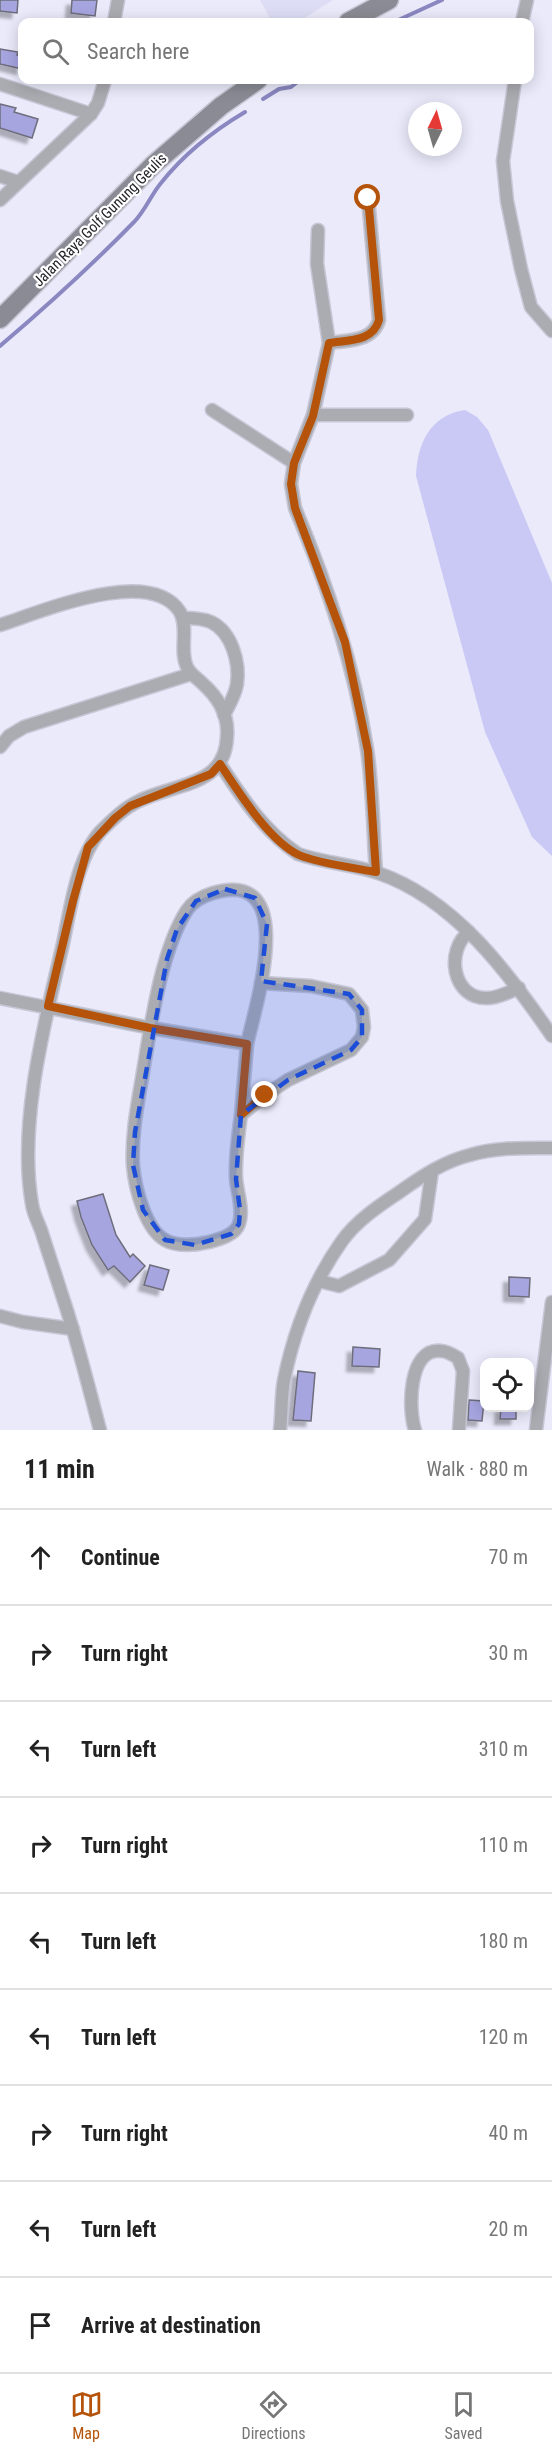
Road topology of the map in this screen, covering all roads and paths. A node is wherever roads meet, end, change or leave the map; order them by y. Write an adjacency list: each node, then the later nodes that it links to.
1 (118, 0): 4 (street)
2 (389, 0): 5 (main road)
3 (527, 0): 6 (street)
4 (115, 18)
5 (355, 18)
6 (523, 18)
7 (0, 84): 11 (street)
8 (104, 84): 11 (street)
9 (252, 84): 17 (main road, Jalan Raya Golf Gunung Geulis)
10 (514, 84): 18 (street)
11 (91, 114): 13 (street)
12 (0, 176): 13 (street)
13 (18, 182): 15 (street)
14 (368, 198): 19 (street)
15 (0, 200)
16 (318, 230): 19 (street)
17 (0, 319)
18 (552, 331)
19 (329, 343): 22 (street)
20 (212, 410): 23 (street)
21 (407, 415): 22 (street)
22 (313, 416): 23 (street)
23 (294, 463): 30 (street)
24 (183, 618): 25 (street); 26 (street); 27 (street)
25 (0, 625)
26 (191, 674): 27 (street); 28 (street)
27 (224, 715): 29 (street)
28 (0, 747)
29 (220, 764): 30 (street); 35 (street)
30 (376, 872): 31 (street)
31 (469, 932): 33 (street); 33 (street)
32 (261, 983): 36 (street); 38 (street); 39 (street)
33 (519, 988): 37 (street)
34 (0, 998): 35 (street)
35 (48, 1006): 36 (street); 45 (street)
36 (150, 1028): 38 (street); 39 (street)
37 (552, 1036)
38 (247, 1044): 39 (street)
39 (241, 1115)
40 (552, 1148): 41 (street)
41 (432, 1171): 42 (street); 42 (street)
42 (318, 1281): 47 (street)
43 (552, 1302): 50 (street)
44 (0, 1316): 45 (street)
45 (74, 1329): 46 (street)
46 (100, 1430)
47 (280, 1430)
48 (415, 1430): 49 (street)
49 (459, 1430)
50 (536, 1430)

